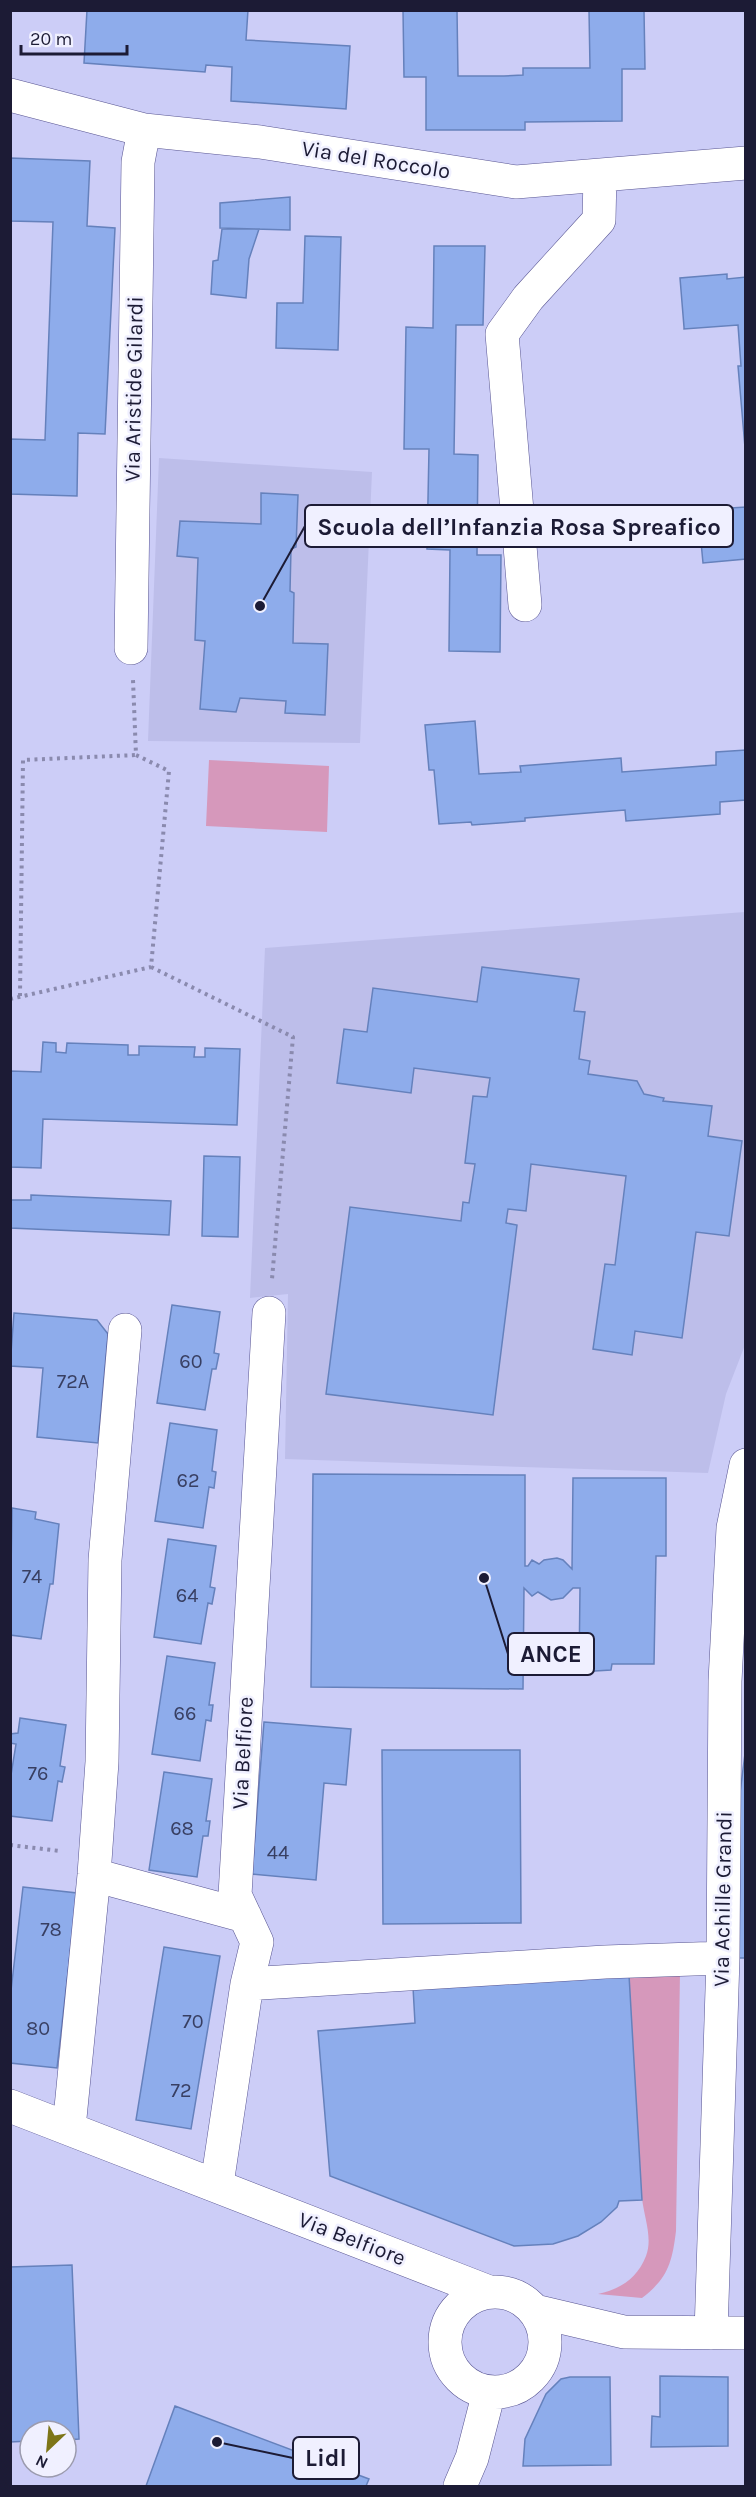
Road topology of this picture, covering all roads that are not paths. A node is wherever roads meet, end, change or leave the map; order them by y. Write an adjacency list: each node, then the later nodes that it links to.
1 (10, 95): 2 (street, Via del Roccolo)
2 (144, 130): 4 (street, Via del Roccolo); 6 (street, Via Aristide Gilardi)
3 (746, 163): 4 (street, Via del Roccolo)
4 (600, 175): 5 (street)
5 (525, 605)
6 (131, 648)
7 (269, 1313): 11 (street, Via Belfiore)
8 (124, 1330): 10 (street)
9 (746, 1465): 12 (street, Via Achille Grandi)
10 (94, 1864): 11 (street); 15 (street)
11 (245, 1916): 13 (street, Via Belfiore)
12 (723, 1958): 13 (street); 19 (street, Via Achille Grandi)
13 (247, 1984): 16 (street, Via Belfiore)
14 (10, 2106): 15 (street, Via Belfiore)
15 (69, 2128): 16 (street, Via Belfiore)
16 (217, 2184): 17 (street, Via Belfiore)
17 (489, 2292): 18 (street); 21 (street)
18 (535, 2311): 19 (street); 21 (street)
19 (711, 2333): 20 (street)
20 (746, 2333)
21 (489, 2392): 22 (street)
22 (460, 2487)

